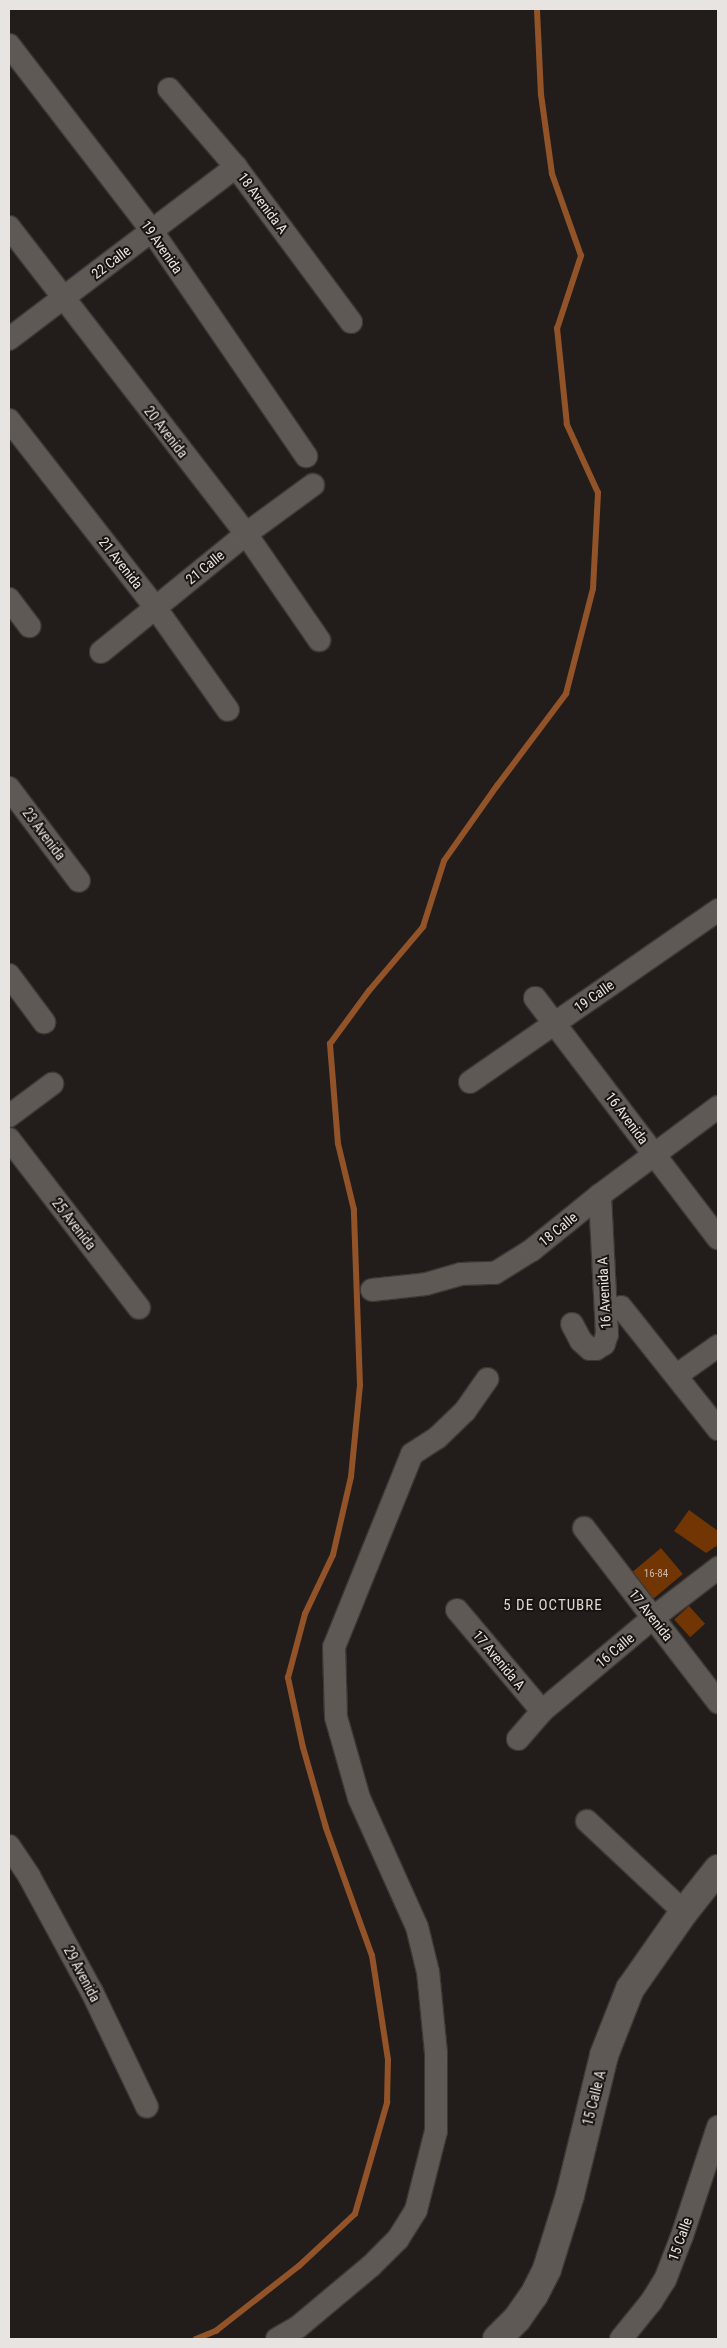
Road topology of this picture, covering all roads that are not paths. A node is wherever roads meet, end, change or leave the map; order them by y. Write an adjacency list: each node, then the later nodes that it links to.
1 (9, 45): 5 (street, 19 Avenida)
2 (169, 89): 3 (street, 18 Avenida A)
3 (236, 167): 5 (street, 22 Calle); 7 (street, 18 Avenida A)
4 (9, 227): 6 (street, 20 Avenida)
5 (152, 231): 6 (street, 22 Calle); 10 (street, 19 Avenida)
6 (63, 299): 8 (street, 22 Calle); 12 (street, 20 Avenida)
7 (351, 322)
8 (9, 340)
9 (9, 420): 14 (street, 21 Avenida)
10 (306, 456)
11 (313, 485): 12 (street, 21 Calle)
12 (246, 534): 14 (street, 21 Calle); 16 (street, 20 Avenida)
13 (9, 599): 15 (street)
14 (155, 607): 17 (street, 21 Calle); 18 (street, 21 Avenida)
15 (29, 626)
16 (319, 640)
17 (101, 652)
18 (228, 710)
19 (9, 788): 20 (street, 23 Avenida)
20 (79, 881)
21 (718, 910): 25 (street, 19 Calle)
22 (9, 975): 24 (street)
23 (535, 998): 25 (street, 16 Avenida)
24 (44, 1022)
25 (555, 1024): 26 (street, 19 Calle); 31 (street, 16 Avenida)
26 (470, 1082)
27 (52, 1084): 29 (street)
28 (718, 1106): 31 (street, 18 Calle)
29 (9, 1116)
30 (9, 1139): 36 (street, 25 Avenida)
31 (654, 1154): 32 (street, 18 Calle); 33 (street, 16 Avenida)
32 (600, 1195): 34 (street, 18 Calle); 37 (street, 16 Avenida A)
33 (718, 1238)
34 (372, 1290)
35 (621, 1307): 39 (street, 16 Avenida A)
36 (139, 1308)
37 (572, 1324)
38 (718, 1346): 39 (street)
39 (677, 1375): 41 (street, 16 Avenida A)
40 (487, 1379): 55 (street)
41 (718, 1429)
42 (584, 1528): 45 (street, 17 Avenida)
43 (718, 1568): 45 (street, 16 Calle)
44 (457, 1610): 47 (street, 17 Avenida A)
45 (654, 1617): 46 (street, 17 Avenida); 47 (street, 16 Calle)
46 (718, 1702)
47 (542, 1711): 48 (street, 16 Calle)
48 (518, 1739)
49 (587, 1821): 52 (street)
50 (9, 1846): 53 (street, 29 Avenida)
51 (718, 1869): 52 (street, 15 Calle A)
52 (684, 1912): 56 (street, 15 Calle A)
53 (147, 2107)
54 (718, 2126): 57 (street, 15 Calle)
55 (277, 2339)
56 (497, 2339)
57 (621, 2339)

